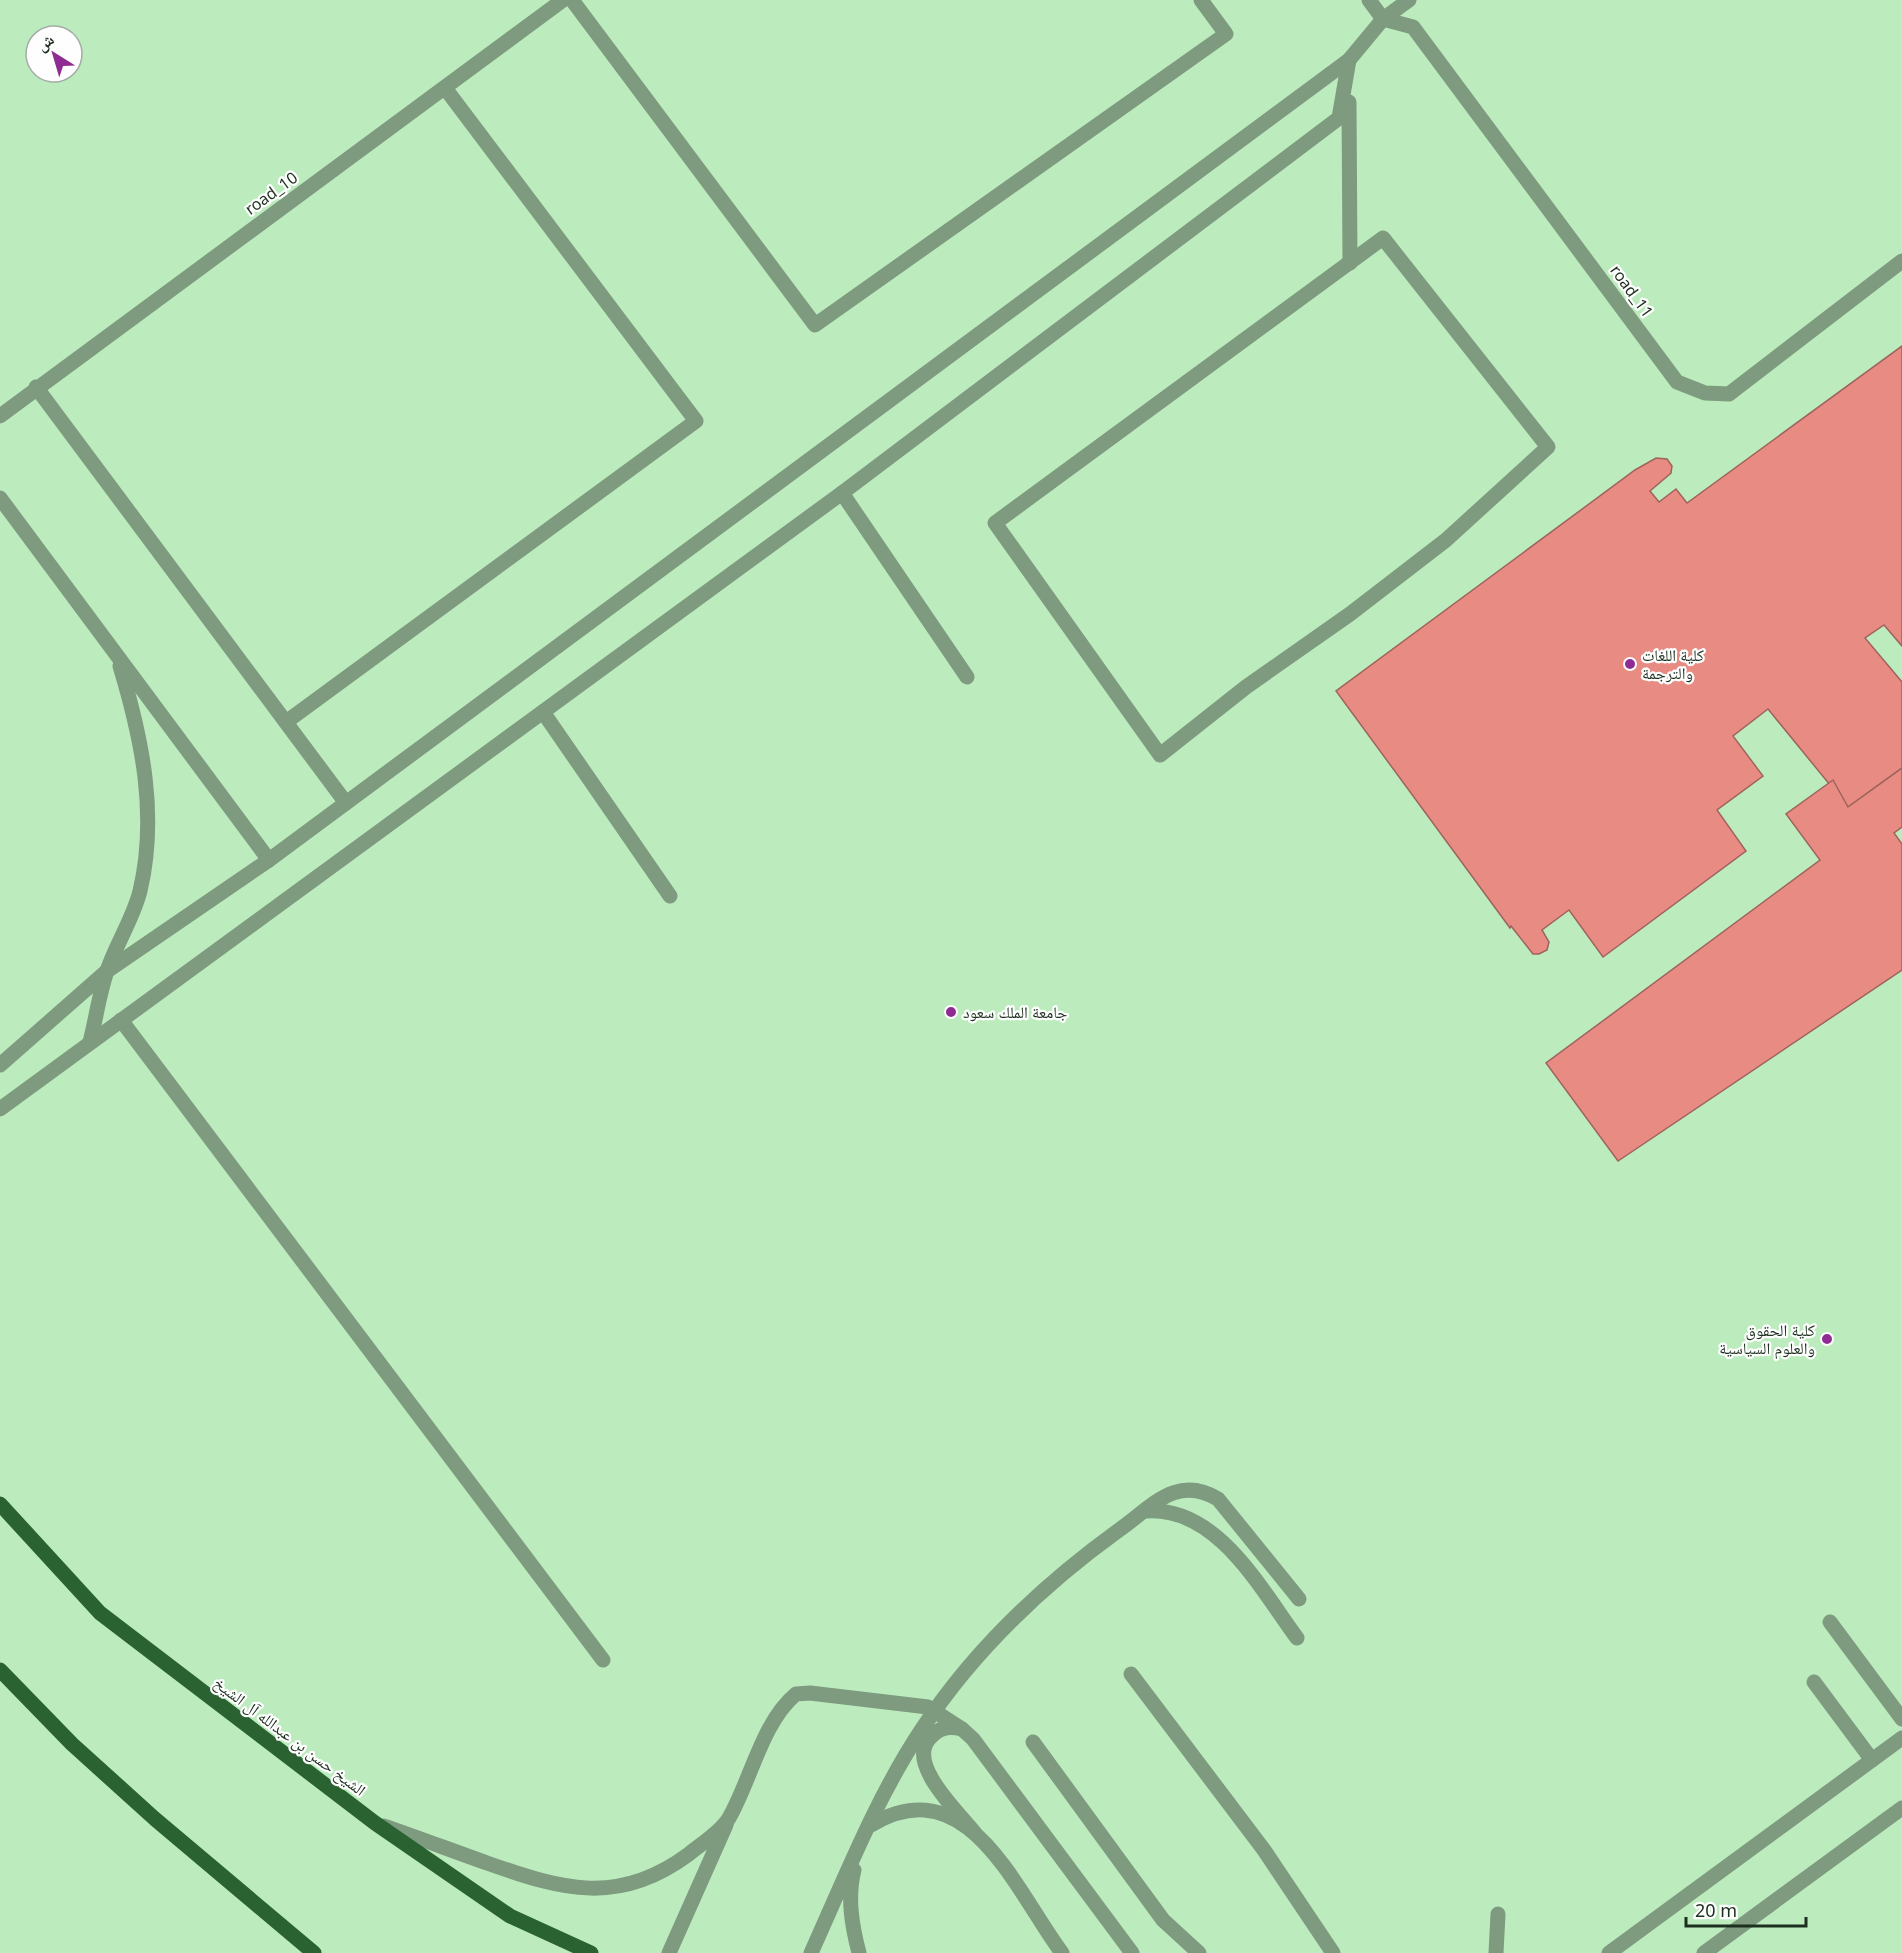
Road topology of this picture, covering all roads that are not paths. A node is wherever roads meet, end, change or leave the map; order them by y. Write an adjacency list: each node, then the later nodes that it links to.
1 (563, 0): 8 (lane, road_10)
2 (572, 0): 3 (lane)
3 (1201, 0)
4 (1369, 0): 6 (lane)
5 (1409, 0): 6 (lane)
6 (1383, 19): 7 (lane); 9 (lane, road_11)
7 (1349, 60): 10 (lane); 13 (lane); 19 (lane)
8 (445, 88): 11 (lane, road_10); 18 (lane)
9 (1902, 261)
10 (1350, 263): 10 (lane)
11 (36, 387): 12 (lane, road_10); 18 (lane)
12 (0, 416)
13 (842, 493): 16 (lane); 17 (lane)
14 (0, 498): 15 (lane)
15 (117, 655): 20 (lane); 22 (lane)
16 (967, 677)
17 (543, 712): 21 (lane); 23 (lane)
18 (286, 722): 19 (lane)
19 (346, 803): 20 (lane)
20 (269, 860): 22 (lane)
21 (670, 896)
22 (107, 971): 24 (lane); 25 (lane)
23 (121, 1020): 24 (lane); 32 (lane)
24 (90, 1042): 26 (lane)
25 (0, 1065)
26 (0, 1109)
27 (0, 1504): 44 (main road, الشيخ حسن بن عبدالله آل الشيخ)
28 (1146, 1511): 29 (lane); 31 (lane); 36 (lane)
29 (1299, 1599)
30 (1830, 1622): 37 (lane)
31 (1297, 1638)
32 (603, 1660)
33 (0, 1670): 50 (main road)
34 (1131, 1674): 49 (lane)
35 (1814, 1682): 41 (lane)
36 (935, 1710): 38 (lane); 43 (lane); 45 (lane)
37 (1902, 1719)
38 (962, 1729): 46 (lane); 56 (lane)
39 (1902, 1738): 41 (lane)
40 (1033, 1743): 57 (lane)
41 (1872, 1760): 59 (lane)
42 (1902, 1808): 60 (lane)
43 (728, 1820): 44 (lane); 52 (lane)
44 (375, 1823): 51 (main road, الشيخ حسن بن عبدالله آل الشيخ)
45 (871, 1825): 46 (lane); 47 (lane)
46 (974, 1832): 55 (lane)
47 (861, 1843): 53 (lane); 54 (lane)
48 (1498, 1914): 58 (lane)
49 (1330, 1952)
50 (314, 1953)
51 (591, 1953)
52 (669, 1953)
53 (811, 1953)
54 (859, 1953)
55 (1062, 1953)
56 (1132, 1953)
57 (1199, 1953)
58 (1496, 1953)
59 (1609, 1953)
60 (1704, 1953)

